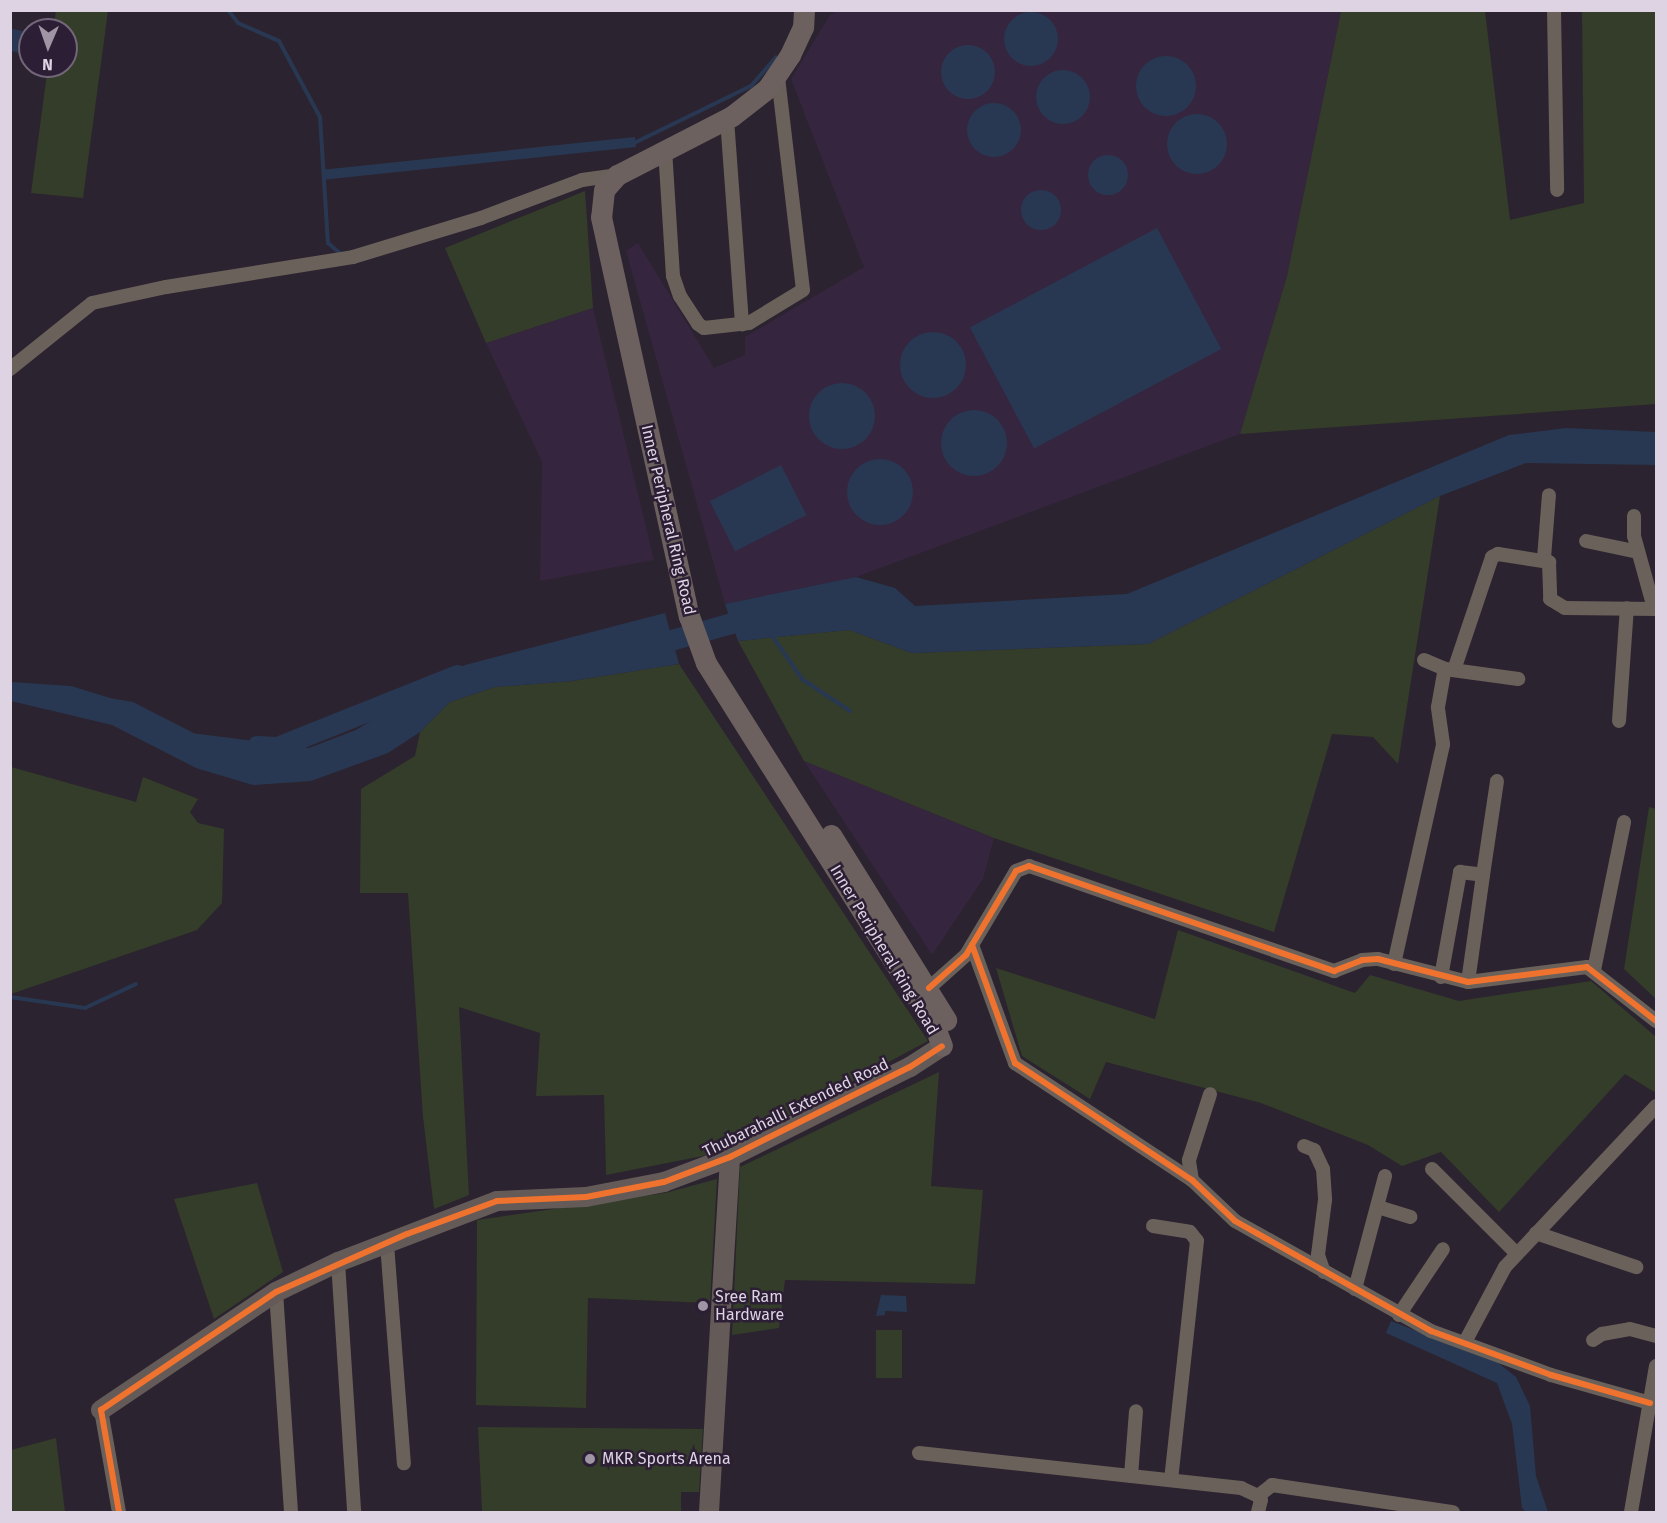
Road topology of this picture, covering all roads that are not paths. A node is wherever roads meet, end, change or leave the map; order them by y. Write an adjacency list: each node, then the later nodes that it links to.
1 (819, 10): 3 (main road)
2 (1554, 10): 8 (street)
3 (803, 19): 4 (main road)
4 (778, 76): 5 (main road); 9 (street)
5 (727, 119): 6 (main road); 9 (street)
6 (665, 149): 7 (main road); 9 (street)
7 (625, 170): 10 (street); 19 (main road, Inner Peripheral Ring Road)
8 (1557, 190)
9 (742, 324)
10 (10, 369)
11 (1549, 495): 15 (street)
12 (1634, 516): 14 (street)
13 (1586, 542): 14 (street)
14 (1638, 552): 17 (street)
15 (1544, 558): 16 (street); 20 (street)
16 (1627, 608): 17 (street); 22 (street)
17 (1655, 609)
18 (1424, 660): 20 (street)
19 (712, 662): 31 (main road, Inner Peripheral Ring Road); 33 (main road, Inner Peripheral Ring Road)
20 (1449, 669): 21 (street); 27 (street)
21 (1518, 679)
22 (1619, 721)
23 (1497, 781): 25 (street)
24 (1624, 822): 28 (street)
25 (1483, 875): 29 (street); 30 (street)
26 (969, 950): 27 (street); 31 (street); 41 (street)
27 (1394, 964): 29 (street)
28 (1594, 970): 30 (street); 32 (street)
29 (1441, 977): 30 (street)
30 (1468, 982)
31 (928, 988): 33 (main road, Inner Peripheral Ring Road)
32 (1656, 1021)
33 (940, 1022): 34 (main road, Inner Peripheral Ring Road)
34 (942, 1046): 38 (street, Thubarahalli Extended Road)
35 (1210, 1094): 41 (street)
36 (1656, 1106): 45 (street)
37 (1304, 1146): 51 (street)
38 (730, 1157): 46 (street, Thubarahalli Extended Road); 72 (street)
39 (1432, 1169): 48 (street)
40 (1386, 1176): 42 (street)
41 (1192, 1180): 51 (street)
42 (1378, 1207): 43 (street); 52 (street)
43 (1411, 1217)
44 (1153, 1226): 66 (street)
45 (1536, 1233): 48 (street); 50 (street)
46 (387, 1244): 49 (street, Thubarahalli Extended Road); 64 (street)
47 (1443, 1249): 54 (street)
48 (1516, 1253): 57 (street)
49 (338, 1263): 53 (street, Thubarahalli Extended Road); 71 (street)
50 (1636, 1267)
51 (1324, 1272): 52 (street)
52 (1355, 1289): 54 (street)
53 (276, 1292): 60 (street, Thubarahalli Extended Road); 70 (street)
54 (1399, 1315): 57 (street)
55 (1656, 1336): 56 (street)
56 (1593, 1340)
57 (1465, 1342): 59 (street)
58 (1656, 1366): 59 (street)
59 (1650, 1403): 62 (street)
60 (101, 1410): 69 (street)
61 (1136, 1411): 65 (street)
62 (1652, 1426): 75 (street)
63 (919, 1453): 65 (street)
64 (404, 1463)
65 (1131, 1476): 66 (street)
66 (1172, 1480): 67 (street)
67 (1258, 1496): 68 (street); 73 (street)
68 (1387, 1508): 74 (street)
69 (119, 1512)
70 (291, 1512)
71 (354, 1512)
72 (709, 1512)
73 (1258, 1512)
74 (1454, 1512)
75 (1631, 1512)

